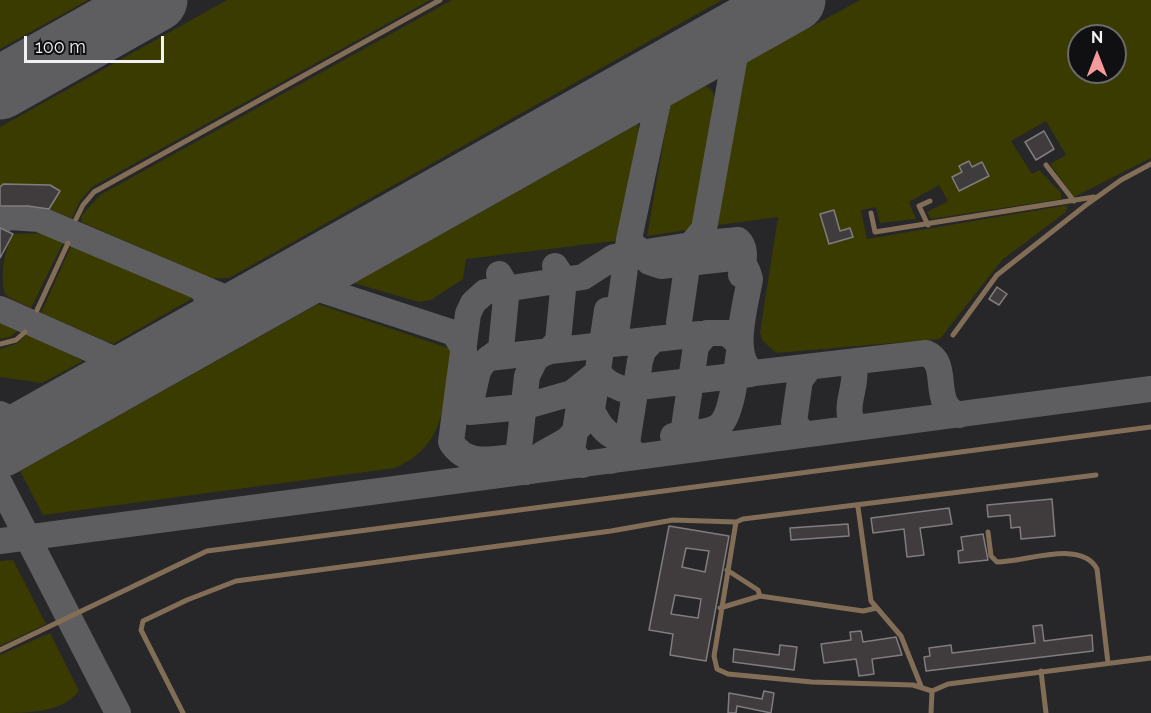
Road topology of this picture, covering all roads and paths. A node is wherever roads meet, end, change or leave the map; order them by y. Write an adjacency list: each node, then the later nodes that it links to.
1 (440, 0): 8 (lane)
2 (1151, 164): 4 (lane)
3 (1046, 165): 6 (lane)
4 (1097, 197): 6 (lane); 13 (lane)
5 (930, 201): 9 (lane)
6 (1074, 201): 9 (lane)
7 (871, 213): 9 (lane)
8 (76, 219)
9 (928, 225)
10 (68, 243): 11 (lane)
11 (37, 310)
12 (25, 332): 14 (lane)
13 (953, 335)
14 (0, 344)
15 (1151, 427): 24 (lane)
16 (1096, 475): 17 (lane)
17 (858, 507): 18 (lane); 23 (lane)
18 (736, 522): 20 (lane); 30 (lane)
19 (988, 532): 26 (lane)
20 (727, 570): 21 (lane); 22 (lane)
21 (760, 596): 22 (lane); 23 (lane)
22 (720, 608): 28 (lane)
23 (877, 608): 28 (lane)
24 (0, 650)
25 (1151, 658): 26 (lane)
26 (1108, 663): 27 (lane)
27 (1041, 671): 29 (lane); 32 (lane)
28 (921, 686): 29 (lane)
29 (932, 691): 31 (lane)
30 (183, 713)
31 (931, 713)
32 (1046, 713)

